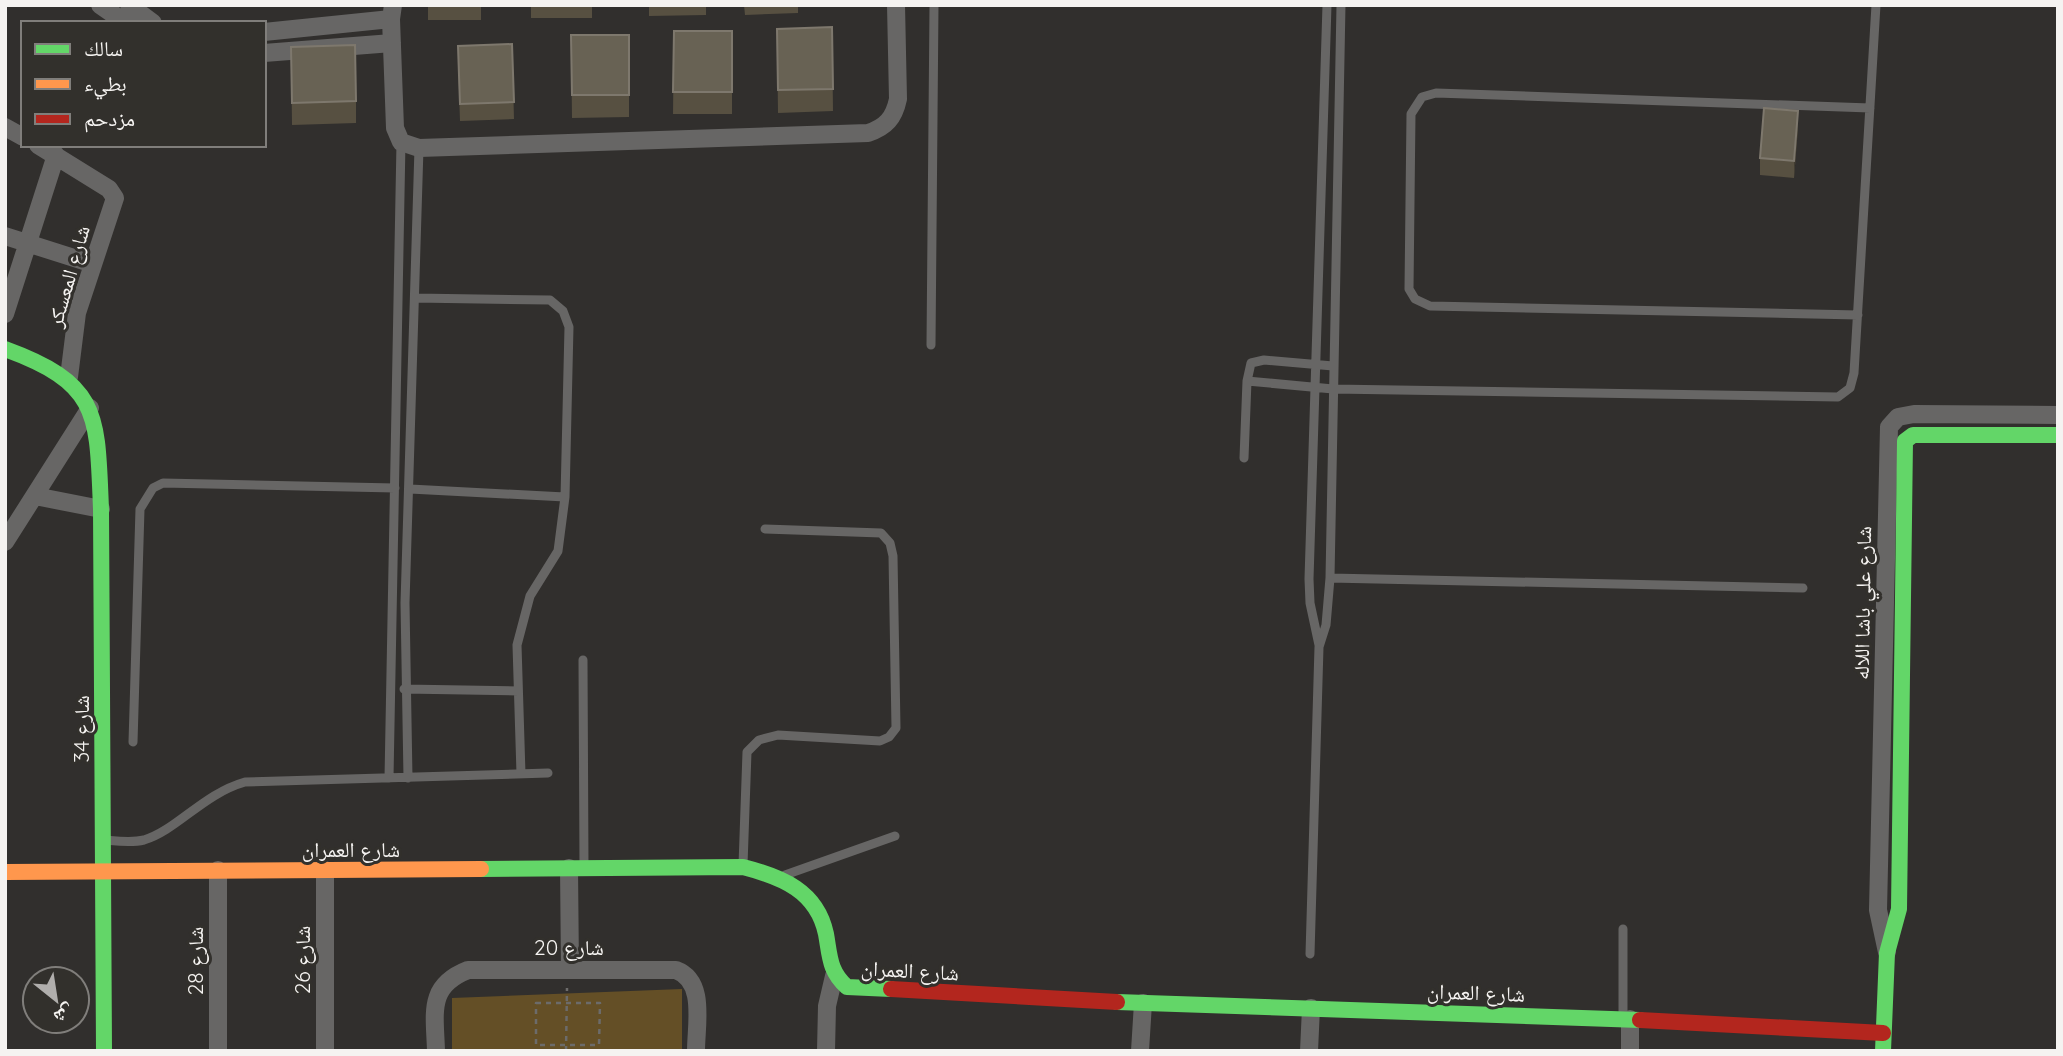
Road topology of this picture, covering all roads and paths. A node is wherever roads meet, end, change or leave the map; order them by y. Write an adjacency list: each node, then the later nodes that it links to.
1 (100, 5): 9 (street)
2 (129, 5): 10 (street)
3 (896, 5): 19 (street)
4 (934, 5): 27 (lane)
5 (1327, 5): 29 (lane)
6 (1341, 5): 30 (lane)
7 (1876, 5): 14 (lane)
8 (392, 12): 11 (street); 12 (street)
9 (123, 21)
10 (150, 21)
11 (266, 32)
12 (392, 43): 13 (street); 17 (street)
13 (266, 53)
14 (1870, 108): 26 (lane); 26 (lane)
15 (5, 127): 16 (street)
16 (21, 136)
17 (401, 142): 19 (street); 41 (lane)
18 (42, 147): 20 (street)
19 (419, 148): 24 (lane)
20 (56, 155): 22 (street); 23 (street, شارع المعسكر)
21 (5, 236): 22 (street)
22 (28, 243): 23 (street); 25 (street)
23 (93, 264): 31 (street, شارع المعسكر)
24 (415, 298): 42 (lane); 44 (lane)
25 (5, 314)
26 (1858, 315): 34 (lane)
27 (931, 345)
28 (5, 349): 31 (street)
29 (1315, 365): 30 (lane); 32 (lane); 33 (lane)
30 (1334, 366): 34 (lane)
31 (69, 377): 35 (street)
32 (1247, 381): 33 (lane); 40 (lane)
33 (1314, 387): 34 (lane); 50 (lane)
34 (1333, 389): 48 (lane)
35 (90, 408): 43 (street); 45 (street, شارع 34)
36 (2004, 414): 37 (street, شارع علي باشا اللاله); 38 (street); 69 (street, شارع علي باشا اللاله)
37 (2058, 415)
38 (2004, 435): 39 (street, شارع علي باشا اللاله); 69 (street, شارع علي باشا اللاله)
39 (2058, 435)
40 (1244, 458)
41 (395, 488): 54 (lane); 57 (lane)
42 (410, 489): 44 (lane); 52 (lane)
43 (35, 496): 45 (street); 47 (street)
44 (565, 497): 53 (lane)
45 (101, 509): 60 (street, شارع 34)
46 (765, 529): 61 (lane)
47 (5, 542)
48 (1329, 578): 49 (lane); 50 (lane)
49 (1803, 588)
50 (1319, 647): 70 (lane)
51 (583, 660): 62 (lane)
52 (404, 689): 53 (lane); 58 (lane)
53 (518, 691): 55 (lane)
54 (133, 742)
55 (521, 774): 56 (lane); 58 (lane)
56 (548, 774)
57 (389, 778): 58 (lane); 60 (lane)
58 (408, 778)
59 (895, 836): 67 (lane)
60 (103, 840): 65 (street, شارع 34)
61 (743, 867): 62 (street, شارع العمران); 67 (street, شارع العمران)
62 (577, 868): 64 (street, شارع العمران); 71 (street)
63 (218, 870): 64 (street, شارع العمران); 65 (street, شارع العمران); 80 (street, شارع 28)
64 (325, 870): 81 (street, شارع 26)
65 (103, 871): 66 (street, شارع العمران); 79 (street, شارع 34)
66 (5, 872)
67 (782, 876): 72 (street, شارع العمران)
68 (1623, 929): 76 (lane)
69 (1887, 953): 77 (street, شارع علي باشا اللاله)
70 (1310, 954)
71 (569, 970): 73 (path); 82 (street, شارع 20); 84 (street, شارع 20)
72 (834, 976): 74 (street, شارع العمران); 85 (street)
73 (567, 1003): 78 (path); 78 (path); 78 (path)
74 (1143, 1003): 75 (street, شارع العمران); 86 (street)
75 (1311, 1008): 76 (street, شارع العمران); 87 (street)
76 (1627, 1018): 77 (street, شارع العمران); 88 (street)
77 (1883, 1033): 89 (street, شارع علي باشا اللاله)
78 (566, 1045): 83 (path)
79 (104, 1051)
80 (218, 1051)
81 (325, 1051)
82 (436, 1051)
83 (566, 1051)
84 (696, 1051)
85 (826, 1051)
86 (1140, 1051)
87 (1310, 1051)
88 (1630, 1051)
89 (1883, 1051)

